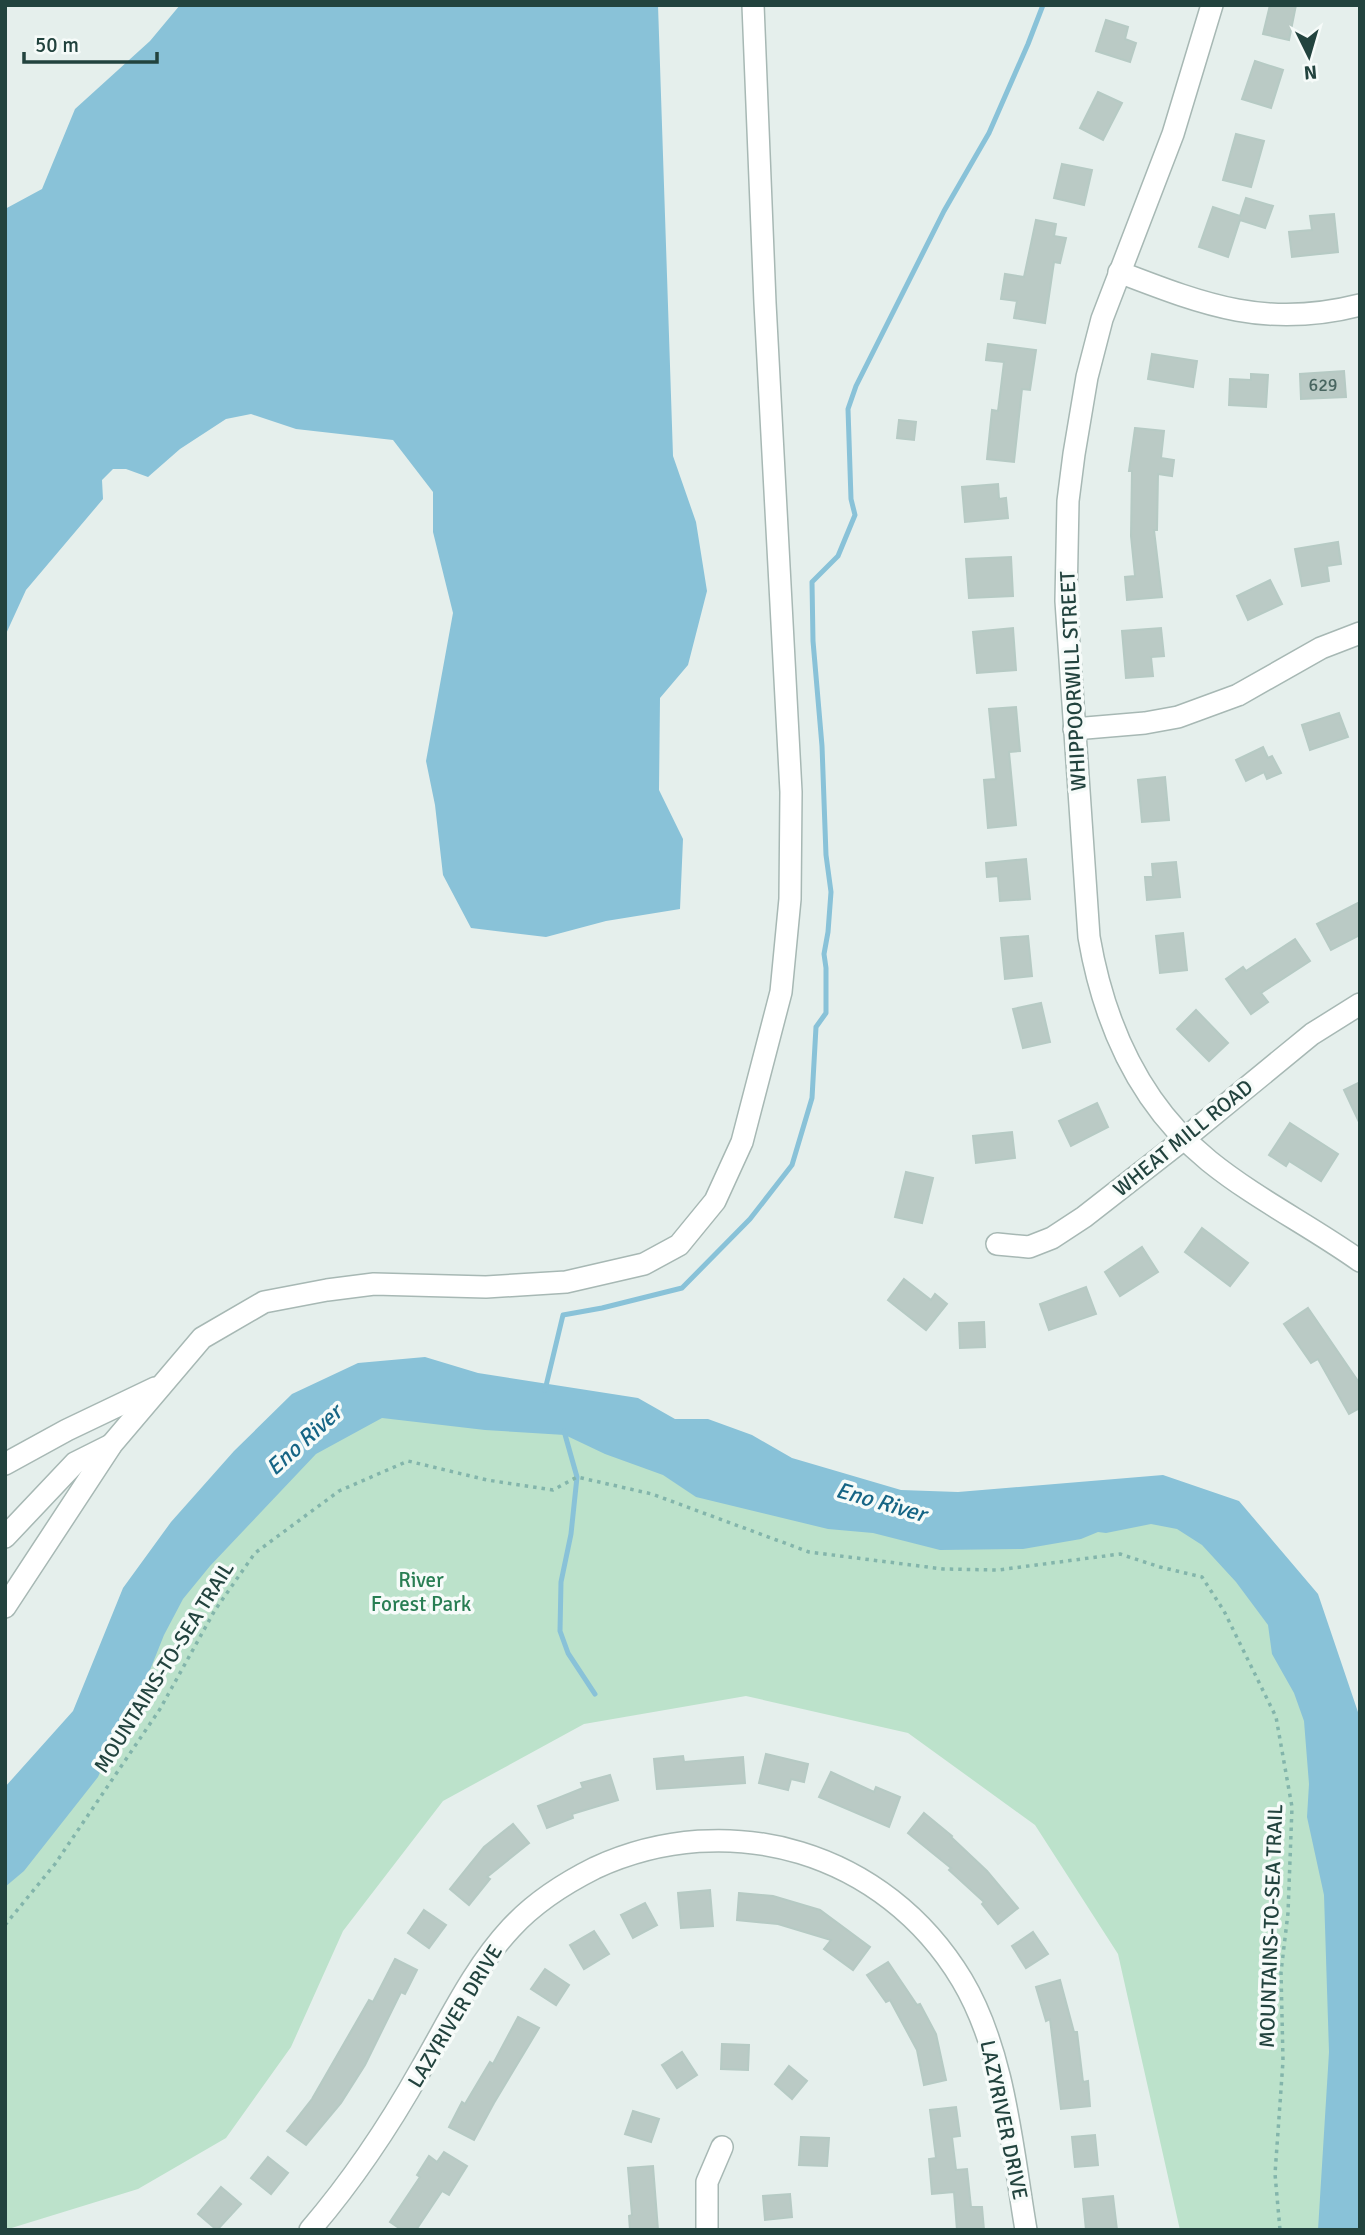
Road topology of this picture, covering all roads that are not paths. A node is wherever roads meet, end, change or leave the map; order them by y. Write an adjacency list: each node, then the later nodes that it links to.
1 (753, 5): 11 (street)
2 (1212, 5): 3 (street, WHIPPOORWILL STREET)
3 (1119, 272): 4 (street); 6 (street, WHIPPOORWILL STREET)
4 (1360, 306)
5 (1360, 633): 6 (street)
6 (1074, 729): 8 (street, WHIPPOORWILL STREET)
7 (1360, 1004): 8 (street, WHEAT MILL ROAD)
8 (1184, 1139): 9 (street, WHEAT MILL ROAD); 10 (street, WHIPPOORWILL STREET)
9 (997, 1244)
10 (1360, 1261)
11 (163, 1384): 12 (street); 13 (street)
12 (112, 1444): 14 (street); 15 (street)
13 (5, 1464)
14 (5, 1537)
15 (5, 1607)
16 (722, 2147): 18 (street)
17 (310, 2230): 19 (street, LAZYRIVER DRIVE)
18 (708, 2230)
19 (1026, 2230)

